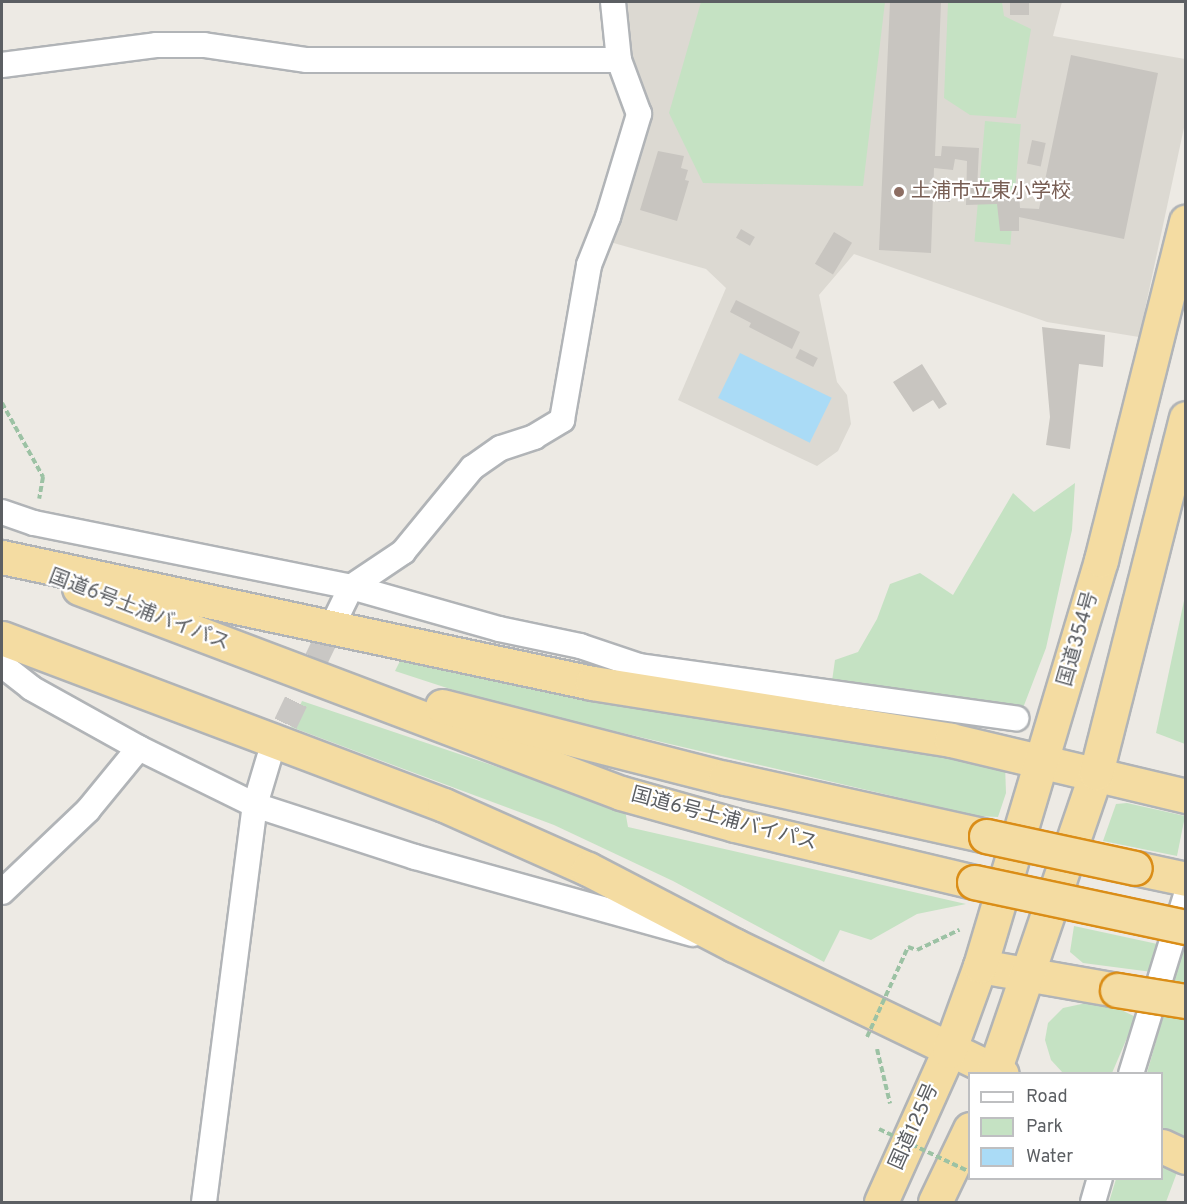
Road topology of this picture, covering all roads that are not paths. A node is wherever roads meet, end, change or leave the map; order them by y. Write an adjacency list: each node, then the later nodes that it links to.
1 (613, 2): 2 (street)
2 (619, 60): 3 (street); 8 (street)
3 (2, 65)
4 (1185, 221): 16 (highway, 国道354号)
5 (1185, 418): 17 (highway)
6 (2, 512): 8 (street)
7 (2, 558): 12 (highway, 国道6号土浦バイパス); 16 (highway)
8 (351, 587): 9 (street); 13 (street)
9 (338, 614)
10 (2, 638): 24 (highway)
11 (2, 664): 14 (street)
12 (277, 665): 20 (highway, 国道6号土浦バイパス, bridge); 23 (highway, 国道6号土浦バイパス, bridge)
13 (1016, 718)
14 (139, 748): 19 (street); 21 (street)
15 (269, 758): 19 (street)
16 (1044, 760): 17 (highway); 25 (highway, 国道354号)
17 (1096, 772): 18 (highway); 26 (highway)
18 (1185, 796)
19 (255, 806): 24 (street); 35 (street)
20 (1185, 879)
21 (2, 892)
22 (1185, 895): 30 (street)
23 (1185, 927)
24 (734, 945): 28 (highway)
25 (980, 966): 26 (highway); 28 (highway, 国道354号)
26 (1029, 975): 27 (highway, bridge); 29 (highway)
27 (1185, 1001)
28 (949, 1051): 29 (highway); 36 (highway, 国道125号)
29 (996, 1072)
30 (1132, 1072)
31 (968, 1131): 37 (highway)
32 (1163, 1147): 33 (highway)
33 (1185, 1157)
34 (1100, 1180): 38 (street)
35 (204, 1203)
36 (881, 1203)
37 (935, 1203)
38 (1094, 1203)

